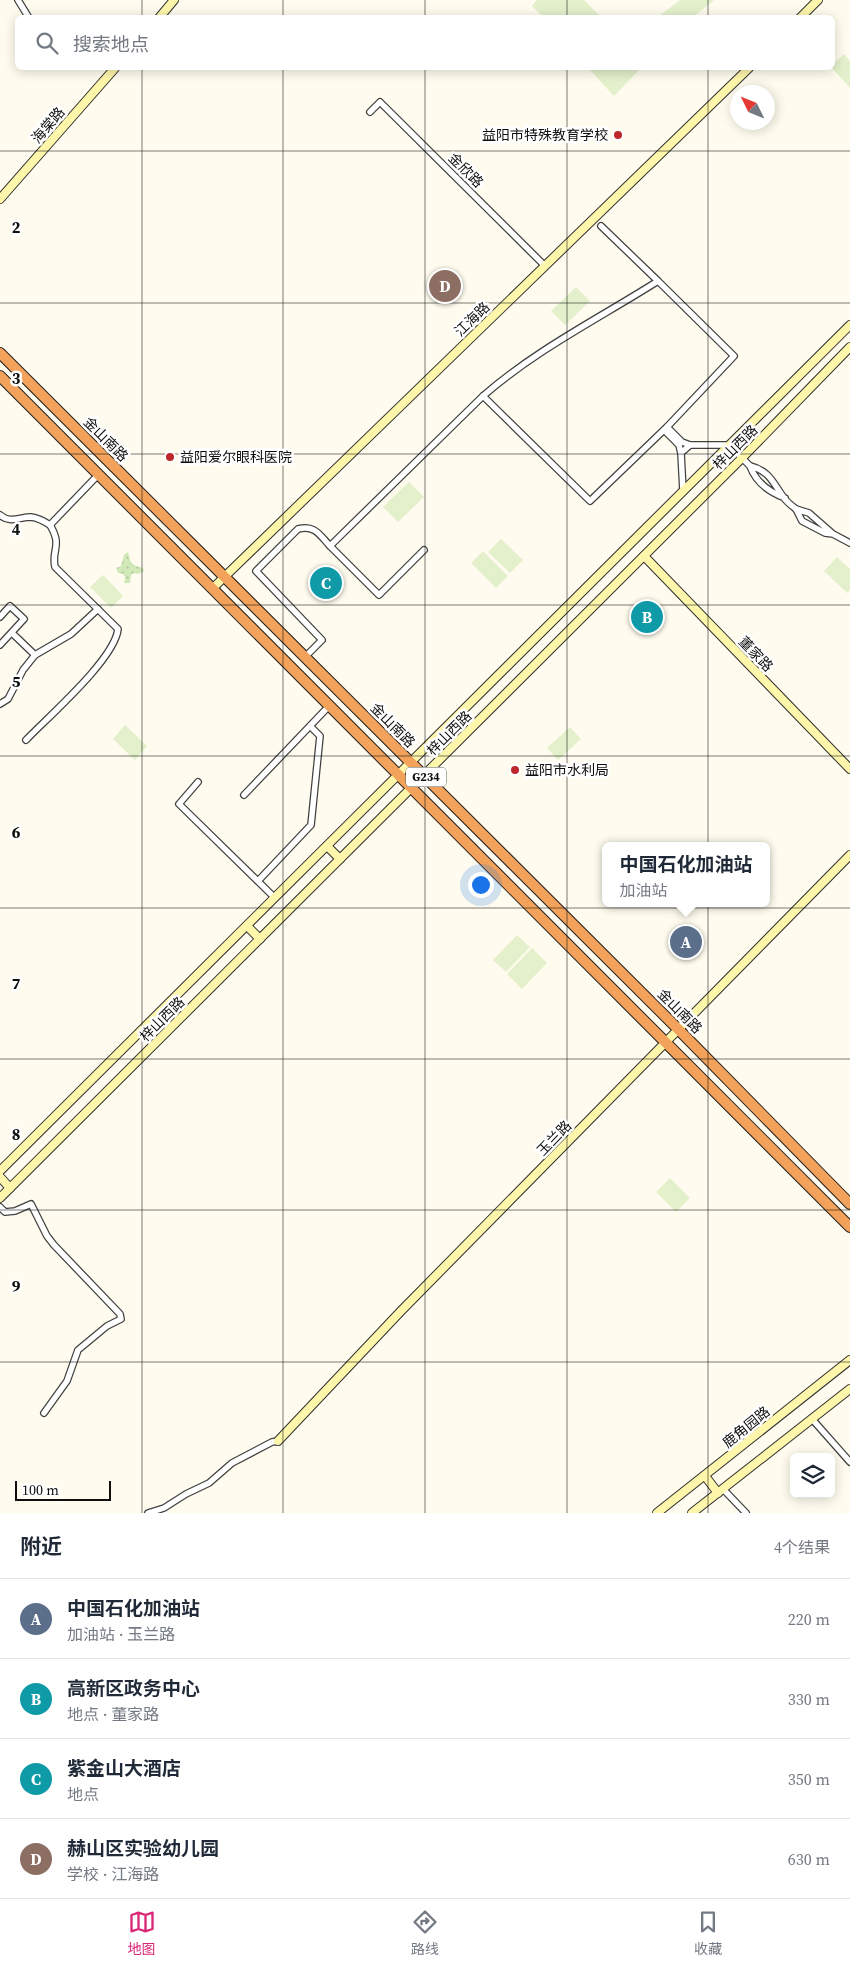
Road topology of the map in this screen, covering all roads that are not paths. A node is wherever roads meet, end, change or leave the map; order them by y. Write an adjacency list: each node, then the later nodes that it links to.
1 (18, 0): 4 (street)
2 (174, 0): 5 (street)
3 (818, 0): 6 (street)
4 (27, 15)
5 (162, 15)
6 (803, 15)
7 (113, 70): 10 (street, 海棠路)
8 (747, 70): 12 (street, 江海路)
9 (370, 112): 12 (street, 金欣路)
10 (0, 199)
11 (601, 226): 13 (street)
12 (545, 266): 36 (street, 江海路)
13 (658, 281): 18 (street); 19 (street)
14 (850, 324): 21 (street, 梓山西路)
15 (850, 348): 23 (street, 梓山西路)
16 (0, 353): 36 (highway, 金山南路 / G234)
17 (0, 376): 25 (highway, G234)
18 (483, 396): 19 (street); 33 (street)
19 (665, 428): 20 (street); 22 (street)
20 (690, 445): 21 (street); 22 (street)
21 (729, 445): 23 (street); 26 (street, 梓山西路)
22 (681, 453): 26 (street)
23 (742, 458): 24 (street); 35 (street, 梓山西路)
24 (750, 466): 27 (street); 27 (street)
25 (99, 474): 30 (street); 37 (highway, G234)
26 (683, 491): 48 (street, 梓山西路)
27 (784, 498): 28 (street)
28 (796, 509): 31 (street); 31 (street)
29 (0, 515): 30 (street)
30 (50, 525): 38 (street)
31 (834, 534): 32 (street)
32 (850, 542)
33 (330, 546): 34 (street); 43 (street)
34 (424, 550)
35 (644, 556): 49 (street, 董家路); 51 (street, 梓山西路)
36 (225, 576): 37 (street, 江海路); 43 (highway, 金山南路 / G234)
37 (213, 588): 45 (highway, G234)
38 (98, 609): 42 (street); 47 (street)
39 (0, 617): 40 (street)
40 (12, 633): 41 (street); 42 (street)
41 (0, 645)
42 (35, 655): 44 (street)
43 (305, 657): 48 (highway, 金山南路 / G234)
44 (0, 704)
45 (330, 706): 46 (street); 50 (highway, G234)
46 (310, 726): 54 (street); 58 (street)
47 (26, 740)
48 (411, 762): 50 (street, 梓山西路); 51 (highway, 金山南路 / G234)
49 (850, 769)
50 (399, 774): 53 (highway, G234); 55 (street, 梓山西路)
51 (424, 776): 53 (street, 梓山西路); 62 (highway, 金山南路 / G234)
52 (198, 782): 58 (street)
53 (412, 788): 57 (street, 梓山西路); 63 (highway, G234)
54 (244, 795)
55 (327, 846): 57 (street); 59 (street, 梓山西路)
56 (850, 854): 62 (street, 玉兰路)
57 (340, 860): 61 (street, 梓山西路)
58 (258, 881): 59 (street)
59 (275, 898): 60 (street, 梓山西路)
60 (247, 926): 61 (street); 66 (street, 梓山西路)
61 (260, 939): 68 (street, 梓山西路)
62 (678, 1029): 63 (street, 玉兰路); 64 (highway, 金山南路 / G234)
63 (666, 1042): 65 (highway, G234); 77 (street, 玉兰路)
64 (742, 1093): 65 (highway); 70 (highway, 金山南路 / G234)
65 (730, 1105): 72 (highway, G234)
66 (0, 1171)
67 (0, 1177): 68 (street)
68 (10, 1188): 69 (street, 梓山西路)
69 (0, 1198)
70 (849, 1201)
71 (0, 1208): 75 (street)
72 (850, 1227)
73 (850, 1360): 79 (street, 鹿角园路)
74 (850, 1389): 76 (street)
75 (44, 1413)
76 (812, 1419): 78 (street); 80 (street)
77 (278, 1441): 81 (street)
78 (850, 1462)
79 (705, 1476): 80 (street); 82 (street, 鹿角园路)
80 (721, 1491): 83 (street); 84 (street)
81 (148, 1513)
82 (657, 1513)
83 (692, 1513)
84 (746, 1513)

